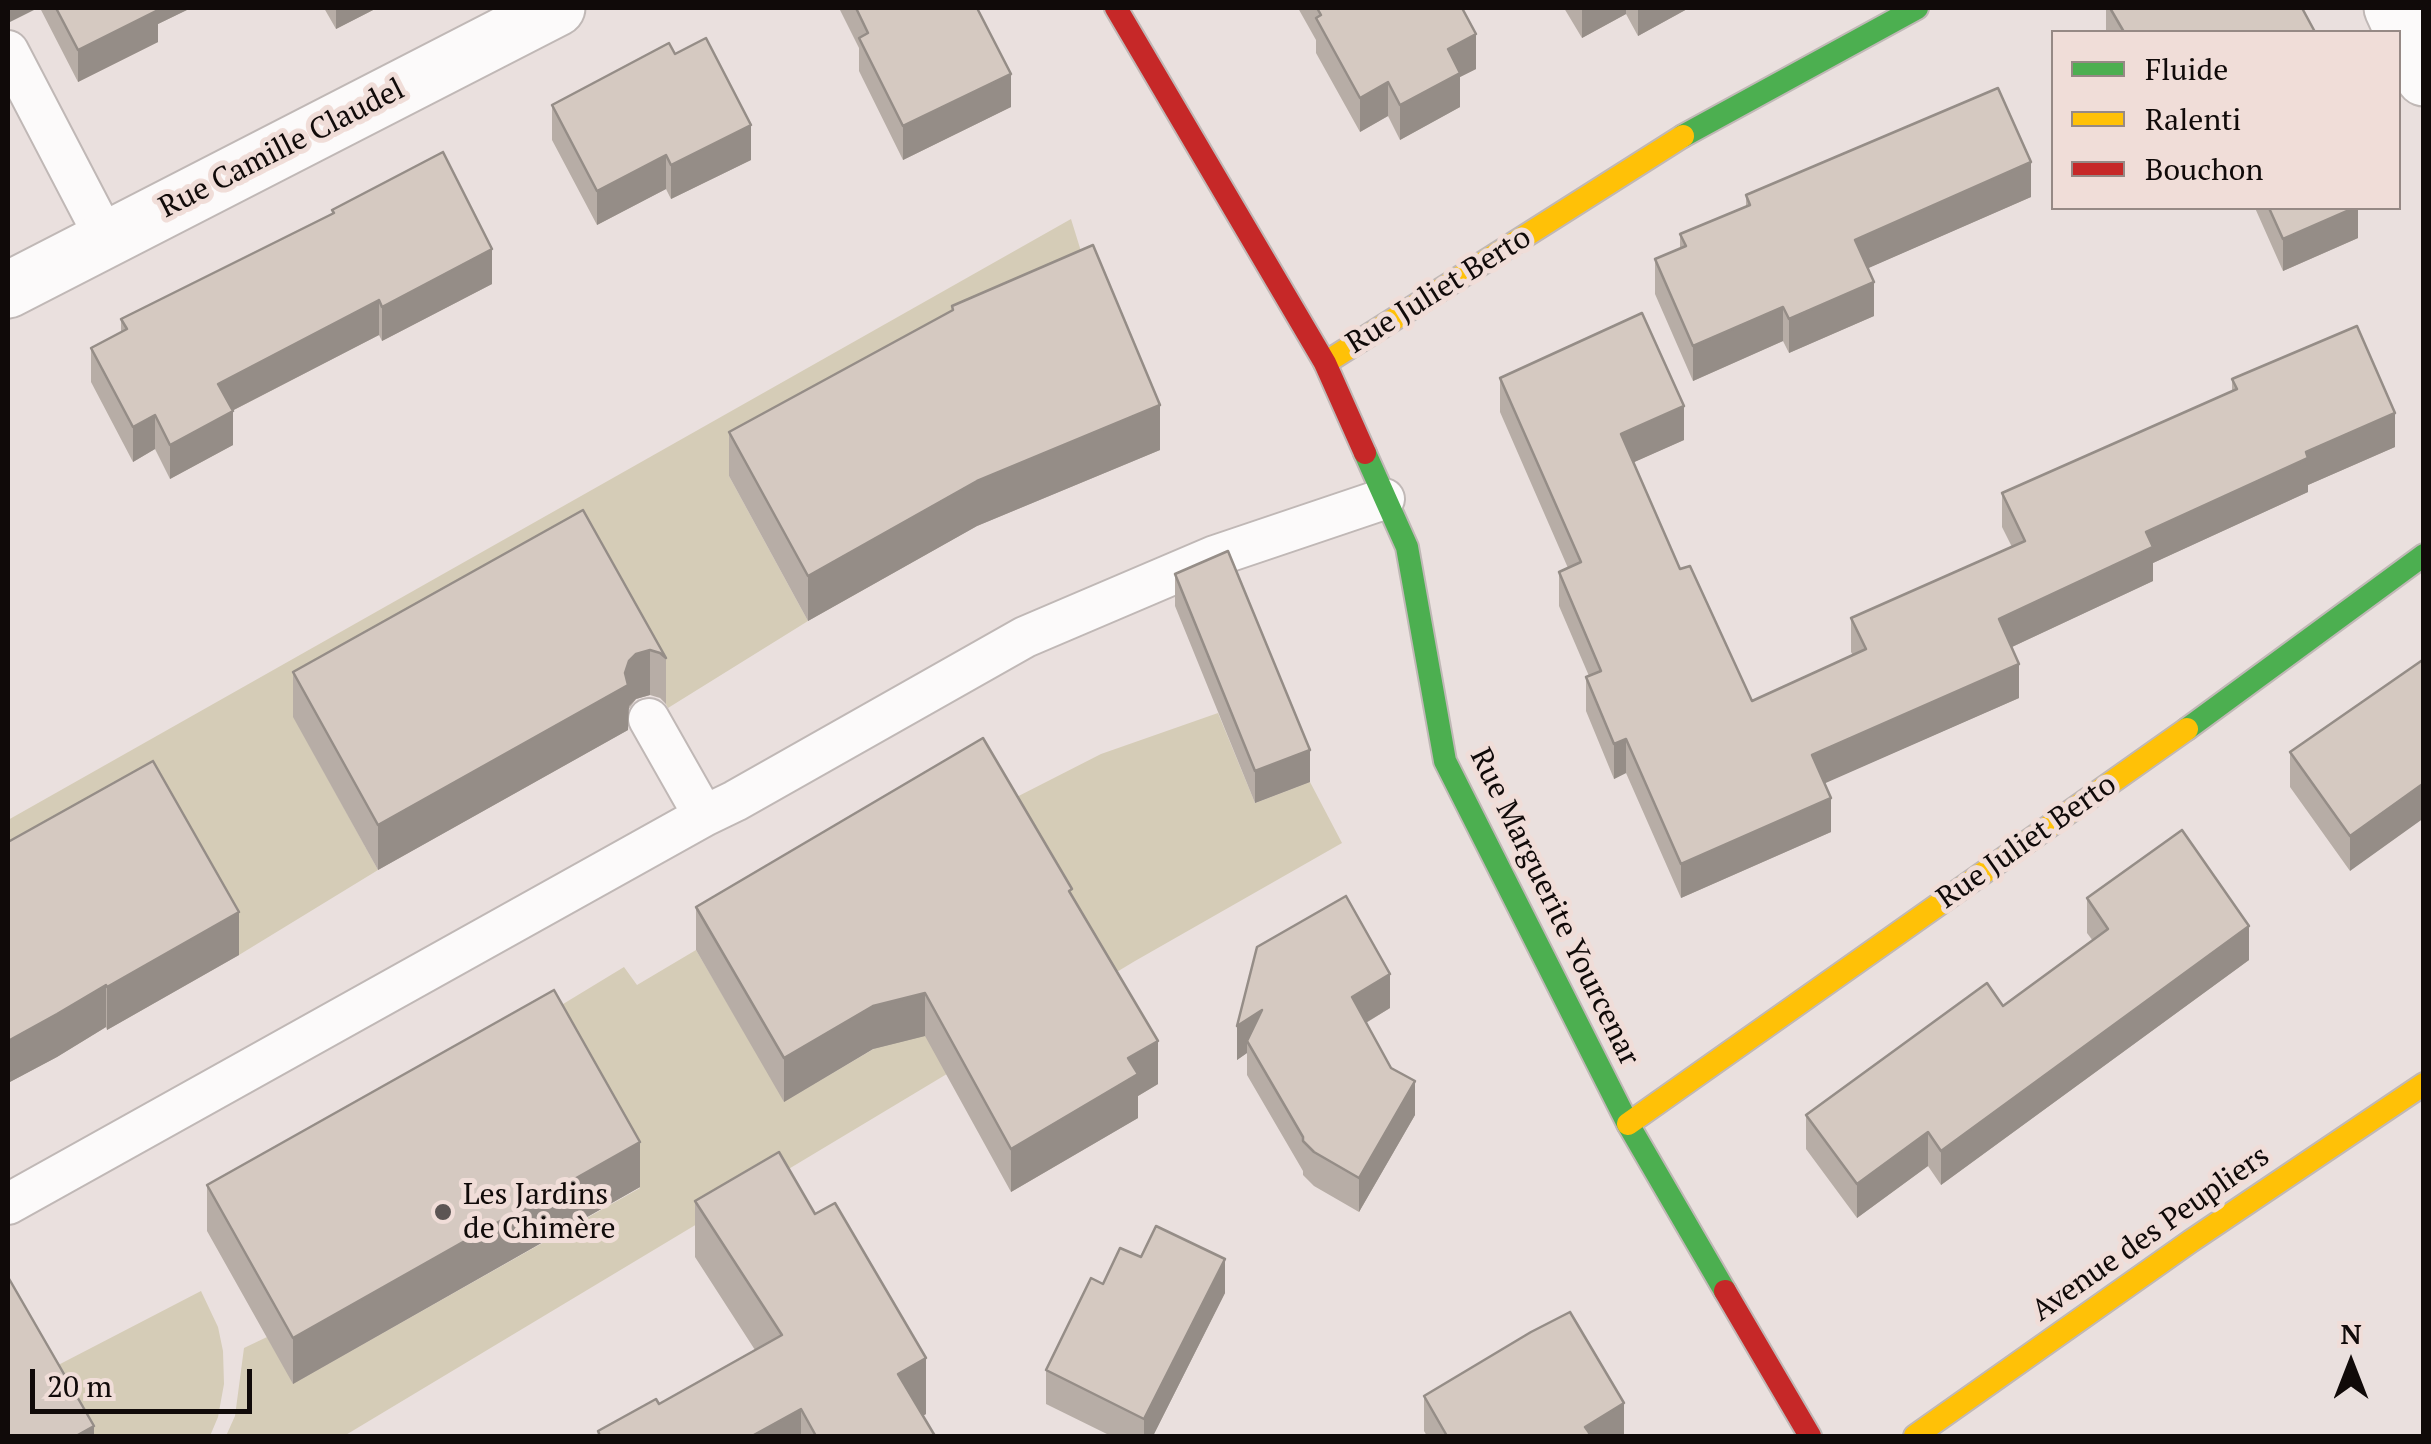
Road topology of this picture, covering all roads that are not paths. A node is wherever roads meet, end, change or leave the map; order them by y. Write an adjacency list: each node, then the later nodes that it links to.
1 (557, 8): 7 (street, Rue Camille Claudel)
2 (1116, 8): 9 (street, Rue Marguerite Yourcenar)
3 (1917, 8): 9 (street, Rue Juliet Berto)
4 (2392, 8): 6 (street)
5 (8, 51): 7 (lane)
6 (2424, 78)
7 (106, 239): 8 (street, Rue Camille Claudel)
8 (8, 290)
9 (1325, 364): 10 (street, Rue Marguerite Yourcenar)
10 (1384, 499): 13 (lane); 15 (street, Rue Marguerite Yourcenar)
11 (2424, 556): 15 (street, Rue Juliet Berto)
12 (650, 719): 13 (lane)
13 (704, 816): 16 (lane)
14 (2424, 1084): 18 (street, Avenue des Peupliers)
15 (1628, 1124): 17 (street, Rue Marguerite Yourcenar)
16 (8, 1204)
17 (1810, 1436)
18 (1915, 1436)

